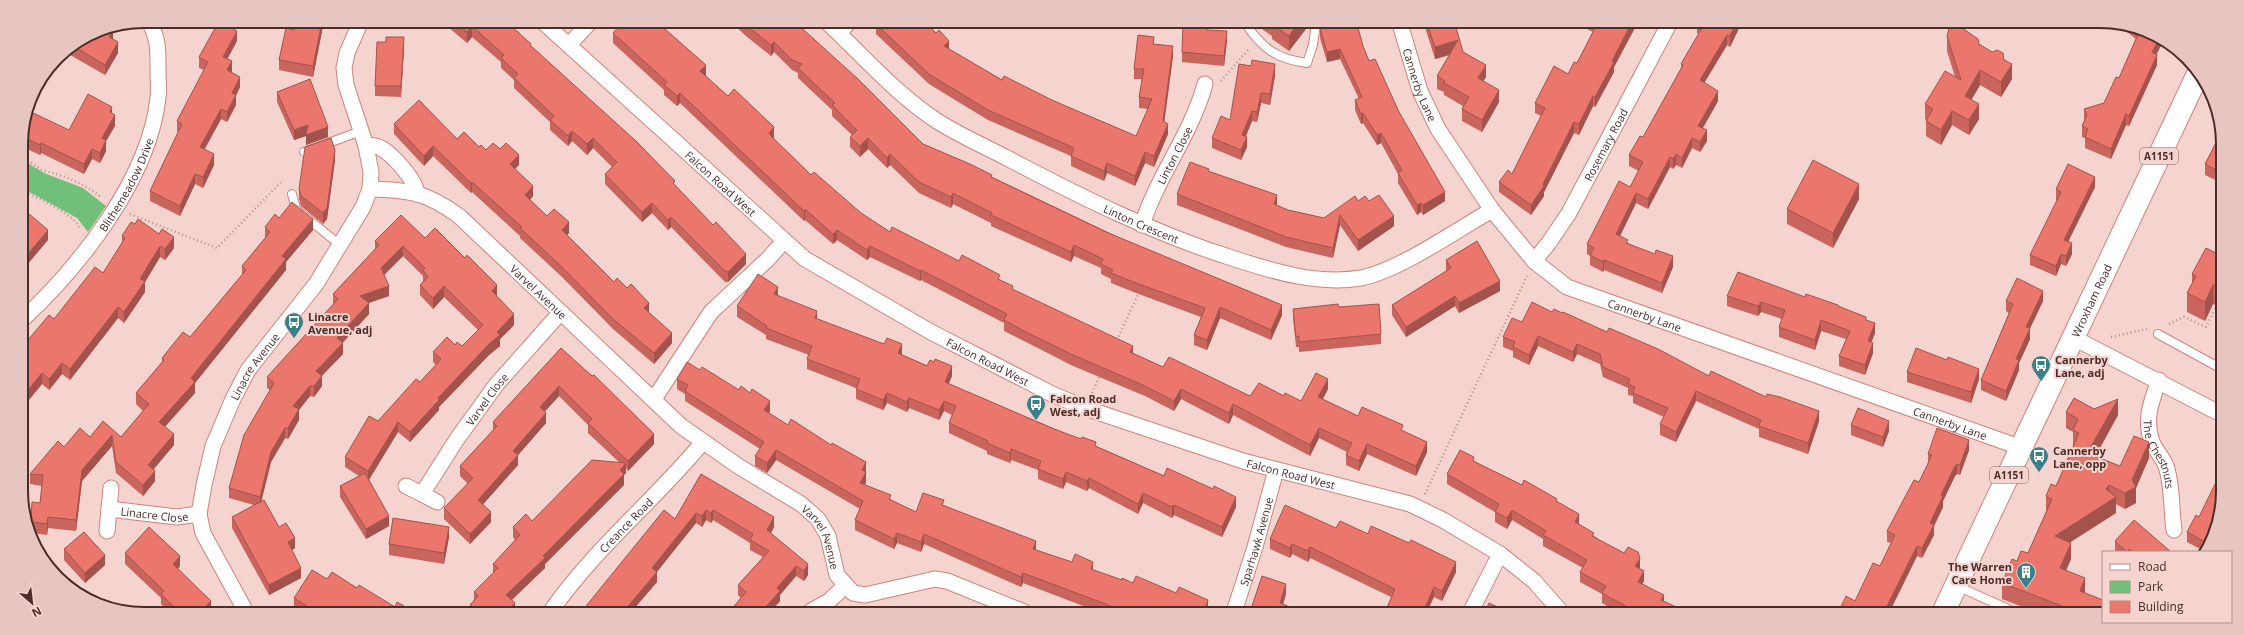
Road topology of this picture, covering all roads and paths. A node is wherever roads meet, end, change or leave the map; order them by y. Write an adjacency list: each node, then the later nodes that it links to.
1 (154, 28): 25 (street, Blithemeadow Drive)
2 (358, 28): 14 (street, Linacre Avenue)
3 (550, 28): 11 (street, Falcon Road West)
4 (585, 28): 11 (street)
5 (844, 28): 27 (street, Linton Crescent)
6 (1249, 28): 10 (lane)
7 (1315, 28): 10 (lane)
8 (1401, 28): 26 (street, Cannerby Lane)
9 (1667, 28): 31 (street, Rosemary Road)
10 (1257, 40): 13 (path)
11 (569, 45): 29 (street, Falcon Road West)
12 (2196, 79): 36 (main road, Wroxham Road / A1151)
13 (1205, 84): 27 (street, Linton Close)
14 (361, 131): 15 (street, Linacre Avenue); 16 (lane)
15 (366, 146): 21 (street, Linacre Avenue); 24 (street)
16 (304, 152)
17 (28, 160): 19 (path)
18 (28, 168): 19 (path)
19 (42, 169): 25 (path)
20 (283, 180): 25 (path)
21 (370, 189): 24 (street, Varvel Avenue); 30 (street, Linacre Avenue)
22 (28, 193): 28 (path)
23 (292, 194): 30 (lane)
24 (417, 194): 33 (street, Varvel Avenue)
25 (116, 209): 28 (street, Blithemeadow Drive)
26 (1492, 210): 27 (street, Linton Crescent); 31 (street, Cannerby Lane)
27 (1142, 224)
28 (93, 240): 34 (street, Blithemeadow Drive)
29 (784, 241): 41 (street); 42 (street, Falcon Road West)
30 (340, 245): 53 (street, Linacre Avenue)
31 (1534, 261): 45 (street, Cannerby Lane); 51 (path)
32 (1140, 290): 37 (path)
33 (561, 312): 41 (street, Varvel Avenue); 49 (street, Varvel Close)
34 (28, 315)
35 (2158, 334): 38 (lane)
36 (2072, 337): 40 (street); 45 (main road, Wroxham Road / A1151)
37 (1114, 346)
38 (2216, 366)
39 (1101, 374): 42 (path)
40 (2159, 380): 43 (street); 54 (street, The Chestnuts)
41 (654, 399): 44 (street, Varvel Avenue)
42 (1085, 408): 46 (street, Falcon Road West)
43 (2216, 411)
44 (703, 442): 58 (street, Varvel Avenue); 60 (street, Creance Road)
45 (2022, 448): 57 (main road, Wroxham Road / A1151)
46 (1276, 470): 51 (street, Falcon Road West); 63 (street, Sparhawk Avenue)
47 (406, 486): 49 (street)
48 (112, 488): 52 (street, Linacre Close)
49 (422, 494): 50 (street)
50 (437, 502)
51 (1419, 508): 56 (street, Falcon Road West)
52 (109, 509): 53 (street, Linacre Close); 55 (street, Linacre Close)
53 (199, 514): 59 (street, Linacre Avenue)
54 (2174, 530)
55 (107, 531)
56 (1500, 554): 64 (street); 65 (street, Falcon Road West)
57 (1957, 585): 66 (main road, Wroxham Road / A1151); 67 (lane)
58 (845, 586): 61 (street); 62 (street)
59 (243, 607)
60 (554, 607)
61 (818, 607)
62 (1011, 607)
63 (1236, 607)
64 (1473, 607)
65 (1557, 607)
66 (1946, 607)
67 (2004, 607)

